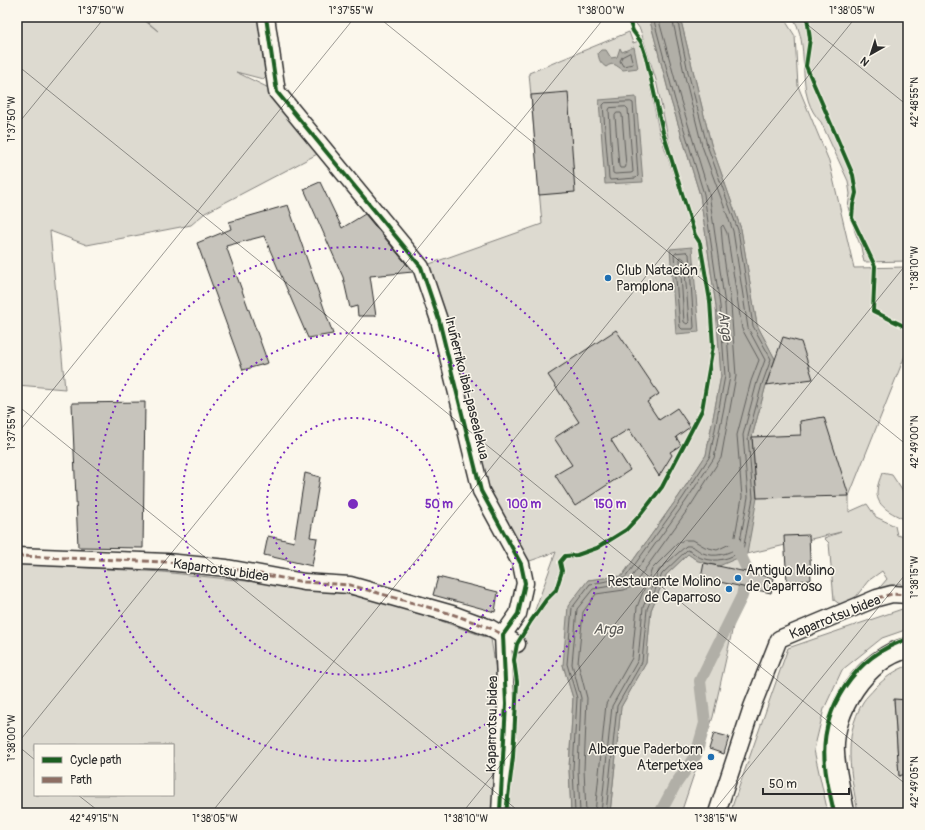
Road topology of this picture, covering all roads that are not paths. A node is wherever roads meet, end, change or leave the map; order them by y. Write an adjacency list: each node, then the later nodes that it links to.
1 (266, 17): 4 (street, Iruñerriko ibai-pasealekua)
2 (17, 556): 4 (street, Kaparrotsu bidea)
3 (908, 595): 8 (street, Kaparrotsu bidea)
4 (503, 635): 5 (street); 7 (street, Kaparrotsu bidea)
5 (517, 644)
6 (908, 648): 9 (main road)
7 (500, 813)
8 (717, 813)
9 (844, 813)

